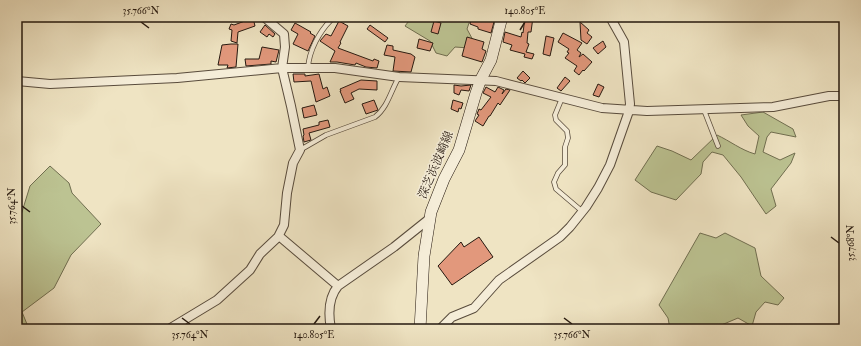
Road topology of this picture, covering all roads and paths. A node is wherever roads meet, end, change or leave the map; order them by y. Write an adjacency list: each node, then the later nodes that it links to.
1 (264, 17): 5 (street)
2 (502, 17): 8 (main road, 深芝浜波崎線)
3 (610, 17): 13 (street)
4 (331, 20): 6 (lane)
5 (282, 68): 6 (street); 9 (street); 15 (street)
6 (308, 68): 7 (street)
7 (399, 77): 8 (street); 15 (lane)
8 (481, 79): 11 (street); 17 (main road, 深芝浜波崎線)
9 (17, 81)
10 (844, 96): 12 (street)
11 (562, 98): 13 (street); 16 (lane)
12 (704, 109): 13 (street); 14 (lane)
13 (629, 111): 16 (street)
14 (718, 146)
15 (300, 150): 18 (street)
16 (583, 212): 23 (street)
17 (429, 219): 19 (street); 22 (main road, 深芝浜波崎線)
18 (279, 236): 19 (street); 20 (street)
19 (338, 286): 21 (street)
20 (169, 329)
21 (331, 329)
22 (420, 329)
23 (440, 329)

